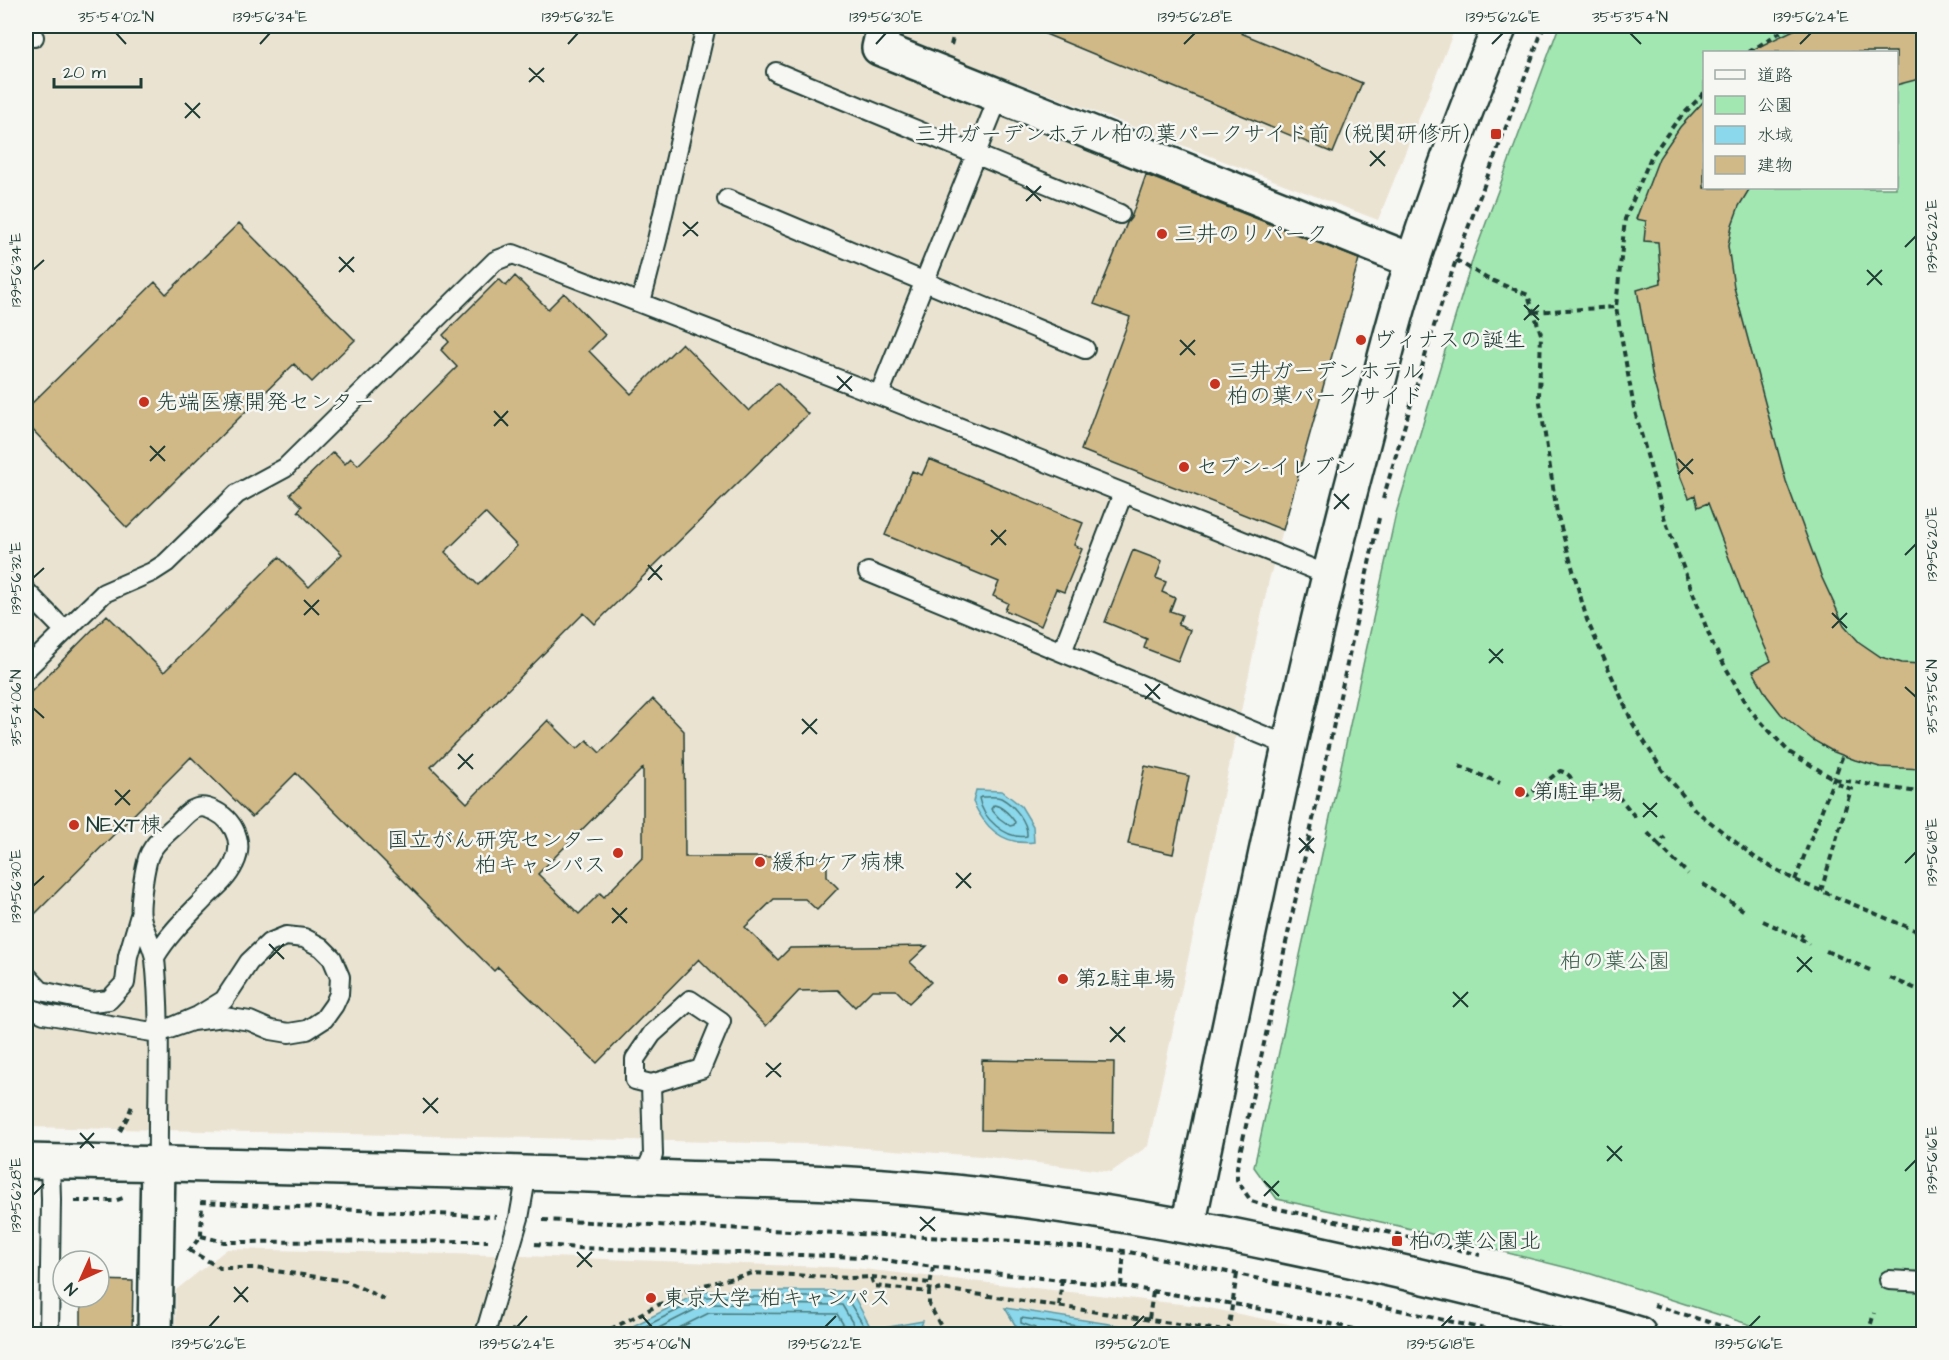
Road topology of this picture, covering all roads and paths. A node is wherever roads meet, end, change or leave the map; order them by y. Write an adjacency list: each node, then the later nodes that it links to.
1 (706, 26): 16 (lane)
2 (885, 26): 9 (street)
3 (1500, 26): 14 (street)
4 (1544, 26): 13 (path)
5 (1790, 26): 6 (path)
6 (1751, 51)
7 (776, 72): 10 (lane)
8 (1703, 94): 17 (path)
9 (999, 96): 10 (lane); 14 (street)
10 (976, 154): 12 (lane); 15 (lane)
11 (727, 199): 15 (lane)
12 (1120, 214)
13 (1456, 260): 18 (path); 72 (path)
14 (1413, 261): 23 (street)
15 (925, 282): 19 (lane); 20 (lane)
16 (641, 302): 20 (lane); 25 (lane)
17 (1616, 307): 18 (path); 31 (path)
18 (1534, 312): 42 (path)
19 (1085, 349)
20 (879, 396): 21 (lane)
21 (1123, 493): 23 (lane); 26 (lane)
22 (868, 572): 26 (lane)
23 (1328, 575): 28 (street)
24 (26, 591): 25 (lane)
25 (65, 632): 27 (lane)
26 (1062, 652): 28 (lane)
27 (26, 669)
28 (1289, 746): 67 (street)
29 (1843, 755): 31 (path)
30 (1459, 766): 32 (path)
31 (1834, 780): 35 (path); 42 (path); 44 (path)
32 (1500, 783)
33 (1572, 791): 34 (path)
34 (1524, 793)
35 (1923, 793)
36 (1588, 798): 37 (path)
37 (1636, 818)
38 (1648, 833): 40 (path)
39 (1665, 837): 40 (path)
40 (1658, 844): 41 (path)
41 (1688, 874)
42 (1795, 880): 44 (path)
43 (1703, 884): 45 (path)
44 (1821, 891): 48 (path)
45 (1746, 912)
46 (140, 915): 51 (lane); 51 (lane); 53 (lane)
47 (1763, 921): 49 (path)
48 (1923, 934)
49 (1809, 944)
50 (1826, 951): 52 (path)
51 (155, 957): 57 (lane)
52 (1872, 970)
53 (26, 975)
54 (1890, 978): 55 (path)
55 (1923, 992)
56 (26, 1006): 57 (lane)
57 (158, 1033): 57 (lane); 60 (lane)
58 (651, 1084): 58 (lane); 62 (lane)
59 (38, 1162): 60 (street); 64 (lane)
60 (158, 1164): 61 (street); 91 (street)
61 (526, 1173): 62 (street); 66 (lane)
62 (643, 1177): 67 (street)
63 (133, 1195): 64 (path)
64 (51, 1200): 90 (lane)
65 (202, 1202): 66 (path)
66 (519, 1218): 69 (lane); 71 (path)
67 (1188, 1226): 98 (street)
68 (201, 1236): 69 (path)
69 (512, 1242): 73 (path); 92 (lane)
70 (189, 1250): 83 (path)
71 (1124, 1251): 74 (path); 80 (path)
72 (1485, 1257)
73 (933, 1267): 76 (path); 79 (path)
74 (1237, 1274): 84 (path); 97 (path)
75 (871, 1277): 79 (path); 81 (path); 93 (path)
76 (1062, 1279): 80 (path); 86 (path)
77 (1889, 1280): 78 (lane)
78 (1923, 1282)
79 (930, 1283): 81 (path)
80 (1121, 1286): 82 (path)
81 (929, 1292): 86 (path); 94 (path)
82 (1153, 1292): 84 (path); 88 (path)
83 (388, 1301)
84 (1231, 1304): 89 (path); 96 (path)
85 (1649, 1304): 99 (path)
86 (1059, 1306): 88 (path)
87 (1874, 1313): 100 (path)
88 (1149, 1319): 89 (path)
89 (1228, 1332): 95 (path)
90 (49, 1335)
91 (155, 1335)
92 (484, 1335)
93 (601, 1335)
94 (945, 1335)
95 (1245, 1335)
96 (1378, 1335)
97 (1507, 1335)
98 (1639, 1335)
99 (1747, 1335)
100 (1868, 1335)

